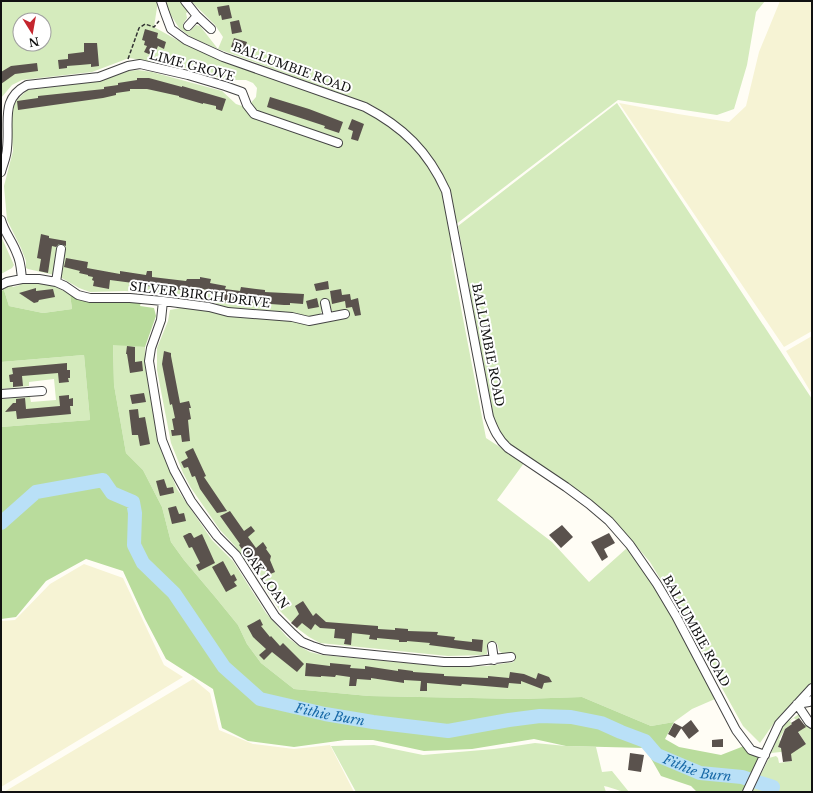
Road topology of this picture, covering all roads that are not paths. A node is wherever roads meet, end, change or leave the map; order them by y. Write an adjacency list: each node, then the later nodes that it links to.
1 (161, 1): 26 (street, BALLUMBIE ROAD)
2 (185, 1): 3 (street)
3 (197, 16): 4 (street); 5 (street)
4 (188, 26)
5 (211, 29)
6 (338, 142): 7 (street, LIME GROVE)
7 (1, 172)
8 (1, 220): 10 (street)
9 (61, 249): 11 (street)
10 (22, 279): 11 (street, SILVER BIRCH DRIVE); 12 (street, SILVER BIRCH DRIVE)
11 (56, 282): 13 (street, SILVER BIRCH DRIVE)
12 (1, 285)
13 (163, 300): 16 (street, SILVER BIRCH DRIVE); 21 (street, OAK LOAN)
14 (325, 303): 16 (street)
15 (345, 314): 16 (street, SILVER BIRCH DRIVE)
16 (328, 317)
17 (42, 391): 18 (street)
18 (1, 394)
19 (492, 646): 21 (street)
20 (511, 657): 21 (street, OAK LOAN)
21 (494, 660)
22 (812, 688): 24 (street)
23 (812, 700): 24 (street)
24 (797, 704): 25 (street); 26 (street)
25 (812, 724)
26 (765, 754): 27 (street)
27 (747, 792)

